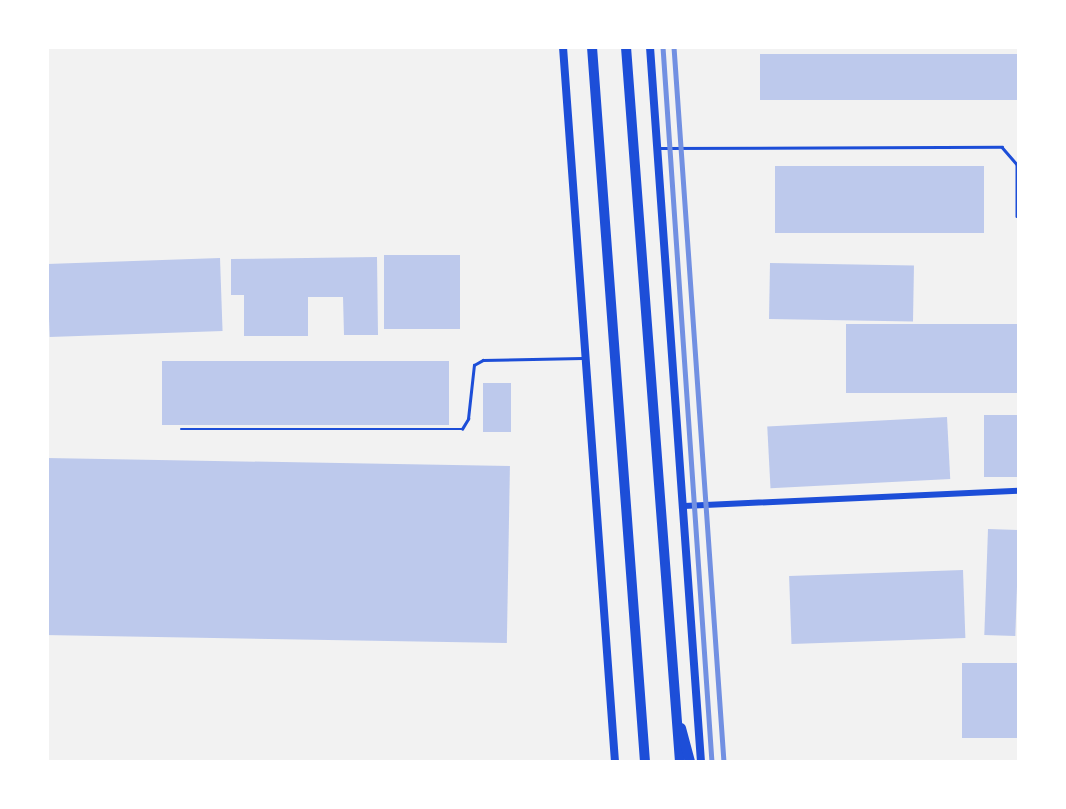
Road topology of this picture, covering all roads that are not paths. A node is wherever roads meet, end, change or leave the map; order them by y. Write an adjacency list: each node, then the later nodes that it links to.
1 (563, 47): 7 (main road)
2 (592, 47): 13 (highway)
3 (626, 47): 11 (highway)
4 (650, 47): 5 (main road)
5 (657, 148): 6 (lane); 10 (main road)
6 (1017, 216)
7 (585, 358): 8 (lane); 12 (main road)
8 (181, 429)
9 (1019, 491): 10 (street)
10 (684, 506): 16 (main road)
11 (676, 711): 14 (highway); 15 (highway)
12 (615, 762)
13 (645, 762)
14 (680, 762)
15 (690, 762)
16 (701, 762)

